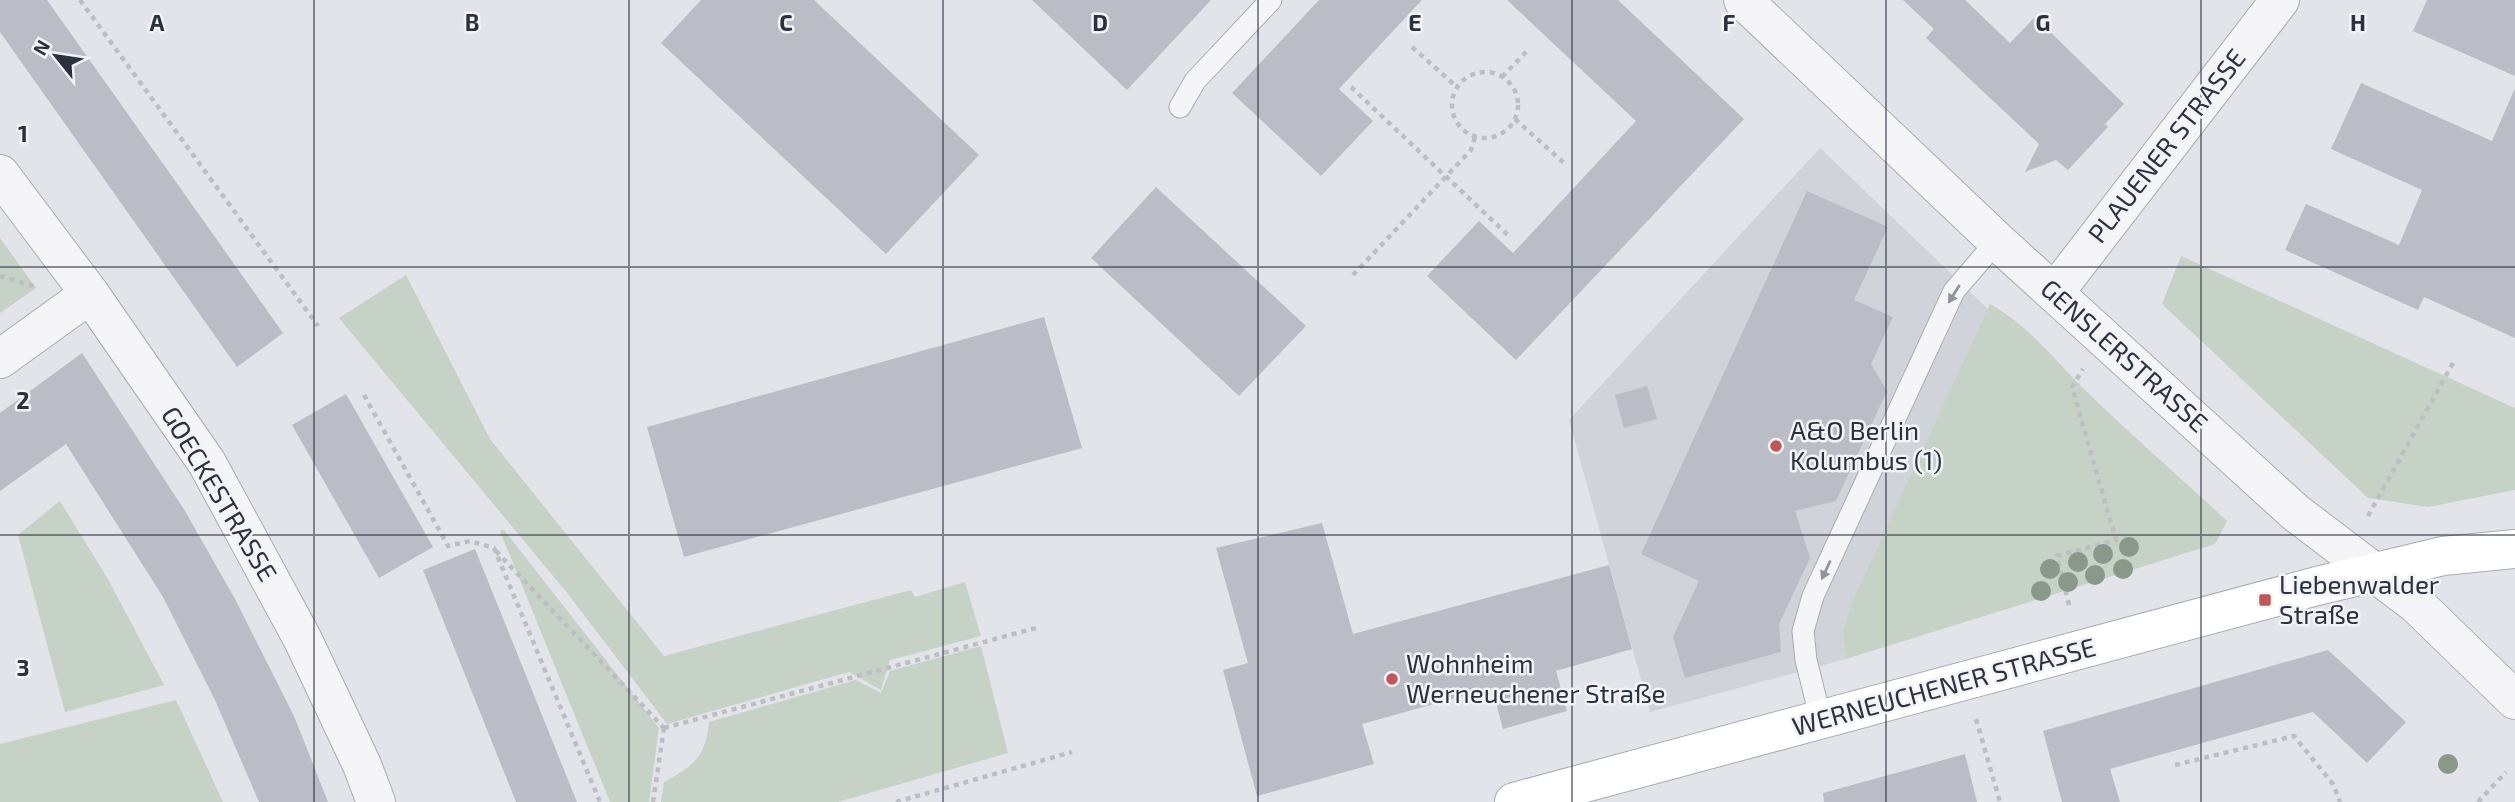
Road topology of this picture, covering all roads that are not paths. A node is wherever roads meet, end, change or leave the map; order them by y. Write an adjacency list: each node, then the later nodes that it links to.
1 (1270, 0): 4 (lane)
2 (1743, 0): 6 (street, GENSLERSTRASSE)
3 (2280, 0): 7 (street, PLAUENER STRASSE)
4 (1180, 107)
5 (0, 174): 8 (street, GOECKESTRASSE)
6 (1997, 241): 7 (street, GENSLERSTRASSE); 13 (lane, one-way to 13)
7 (2055, 292): 11 (street, GENSLERSTRASSE)
8 (90, 294): 9 (street); 14 (street, GOECKESTRASSE)
9 (0, 359)
10 (2515, 549): 11 (street)
11 (2375, 574): 12 (street, GENSLERSTRASSE); 13 (street, WERNEUCHENER STRASSE)
12 (2515, 700)
13 (1821, 720): 15 (street, WERNEUCHENER STRASSE)
14 (376, 802)
15 (1514, 802)

